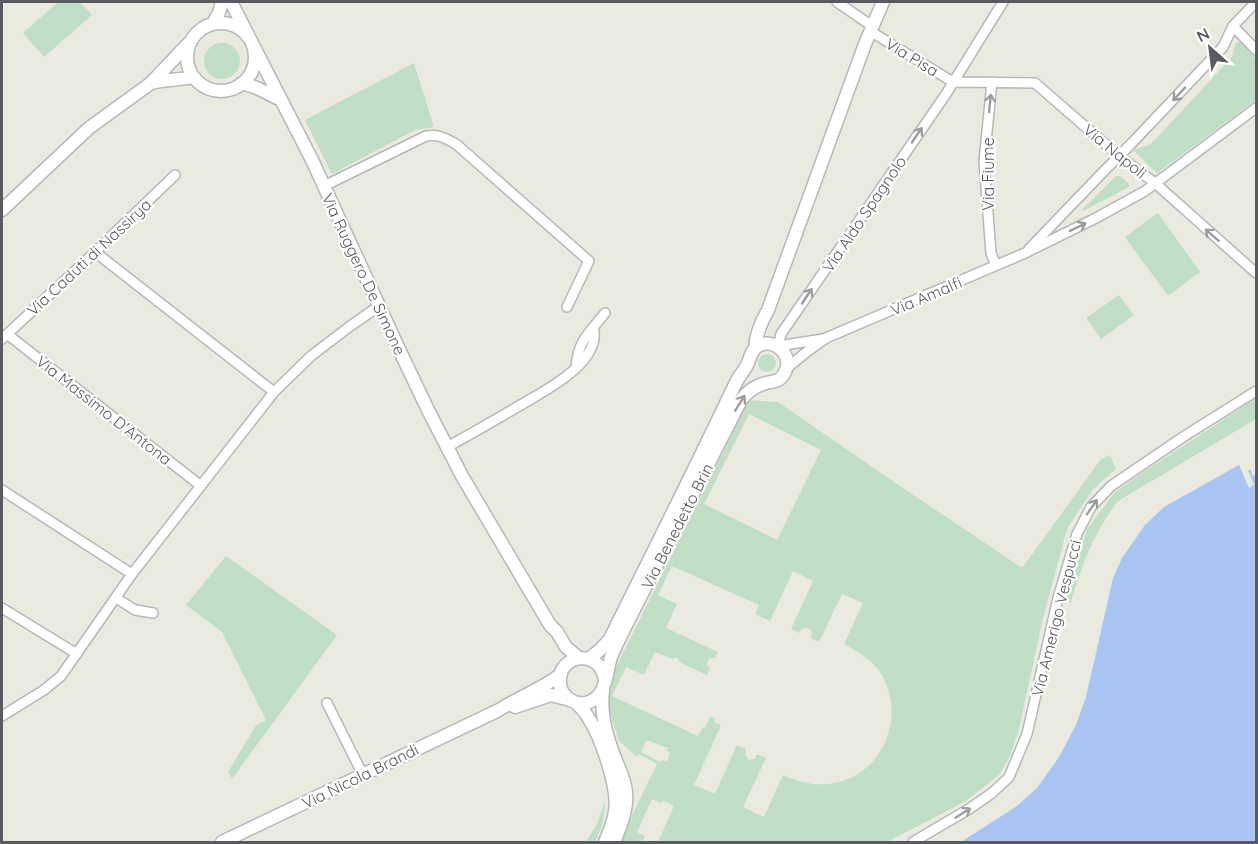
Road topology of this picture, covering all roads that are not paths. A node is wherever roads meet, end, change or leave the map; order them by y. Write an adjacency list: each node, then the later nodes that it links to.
1 (222, 2): 7 (street)
2 (231, 2): 10 (street, Via Ruggero De Simone)
3 (837, 2): 9 (street)
4 (883, 2): 9 (street, Via Benedetto Brin)
5 (1004, 2): 14 (street, Via Aldo Spagnolo)
6 (1256, 2): 8 (street, Via Amalfi)
7 (213, 23): 10 (street); 11 (street)
8 (1233, 26): 12 (street); 20 (street, Via Amalfi, one-way to 20)
9 (871, 28): 14 (street, Via Pisa); 31 (street, Via Benedetto Brin)
10 (250, 39): 17 (street, Via Ruggero De Simone); 18 (street, Via Ruggero De Simone)
11 (189, 43): 13 (street); 16 (street)
12 (1257, 50)
13 (194, 77): 16 (street); 17 (street)
14 (953, 82): 15 (street, Via Napoli); 33 (street, Via Aldo Spagnolo, one-way to 14)
15 (992, 82): 20 (street, Via Napoli); 27 (street, Via Fiume, one-way to 15)
16 (151, 83): 24 (street)
17 (242, 83): 18 (street)
18 (281, 100): 23 (street, Via Ruggero De Simone)
19 (1257, 108): 22 (street, Via Amalfi)
20 (1119, 156): 22 (street, Via Napoli); 26 (street, Via Amalfi)
21 (175, 175): 25 (street, Via Caduti di Nassirya)
22 (1155, 183): 26 (street, Via Amalfi, one-way to 22); 28 (street, Via Napoli, one-way to 22)
23 (324, 186): 29 (street, Via Ruggero De Simone); 30 (street)
24 (2, 210)
25 (95, 252): 34 (street, Via Caduti di Nassirya); 43 (street)
26 (1025, 253): 27 (street, Via Amalfi)
27 (996, 265): 35 (street, Via Amalfi)
28 (1257, 273)
29 (379, 306): 43 (street); 44 (street, Via Ruggero De Simone)
30 (567, 307)
31 (768, 309): 37 (street, Via Benedetto Brin); 38 (street, Via Benedetto Brin)
32 (605, 313): 44 (street)
33 (786, 327): 36 (street); 37 (street, Via Aldo Spagnolo)
34 (4, 337): 45 (street, Via Massimo D'Antona)
35 (825, 338): 36 (street, Via Amalfi); 40 (street, Via Amalfi)
36 (800, 342): 37 (street, Via Amalfi)
37 (776, 345): 38 (street); 40 (street, Via Benedetto Brin)
38 (755, 348): 39 (street, Via Benedetto Brin)
39 (748, 364): 41 (street); 53 (street, Via Benedetto Brin)
40 (787, 368): 41 (street, Via Benedetto Brin)
41 (764, 383): 55 (street, Via Benedetto Brin, one-way to 41)
42 (1257, 391): 64 (street, Via Amerigo Vespucci, one-way to 42)
43 (274, 392): 45 (street)
44 (447, 447): 51 (street, Via Ruggero De Simone)
45 (201, 486): 47 (street)
46 (2, 490): 47 (street)
47 (132, 574): 48 (street)
48 (116, 598): 50 (street); 52 (street)
49 (2, 608): 52 (street)
50 (153, 613)
51 (550, 625): 53 (street, Via Ruggero De Simone); 54 (street, Via Ruggero De Simone)
52 (77, 654): 59 (street)
53 (584, 658): 54 (street); 55 (street)
54 (562, 671): 56 (street); 58 (street, Via Nicola Brandi)
55 (604, 686): 56 (street); 63 (street)
56 (573, 701): 58 (street, Via Nicola Brandi); 62 (street)
57 (327, 703): 60 (street)
58 (499, 710): 60 (street, Via Nicola Brandi)
59 (2, 716)
60 (363, 776): 61 (street, Via Nicola Brandi)
61 (222, 843)
62 (605, 843)
63 (614, 843)
64 (913, 843)

